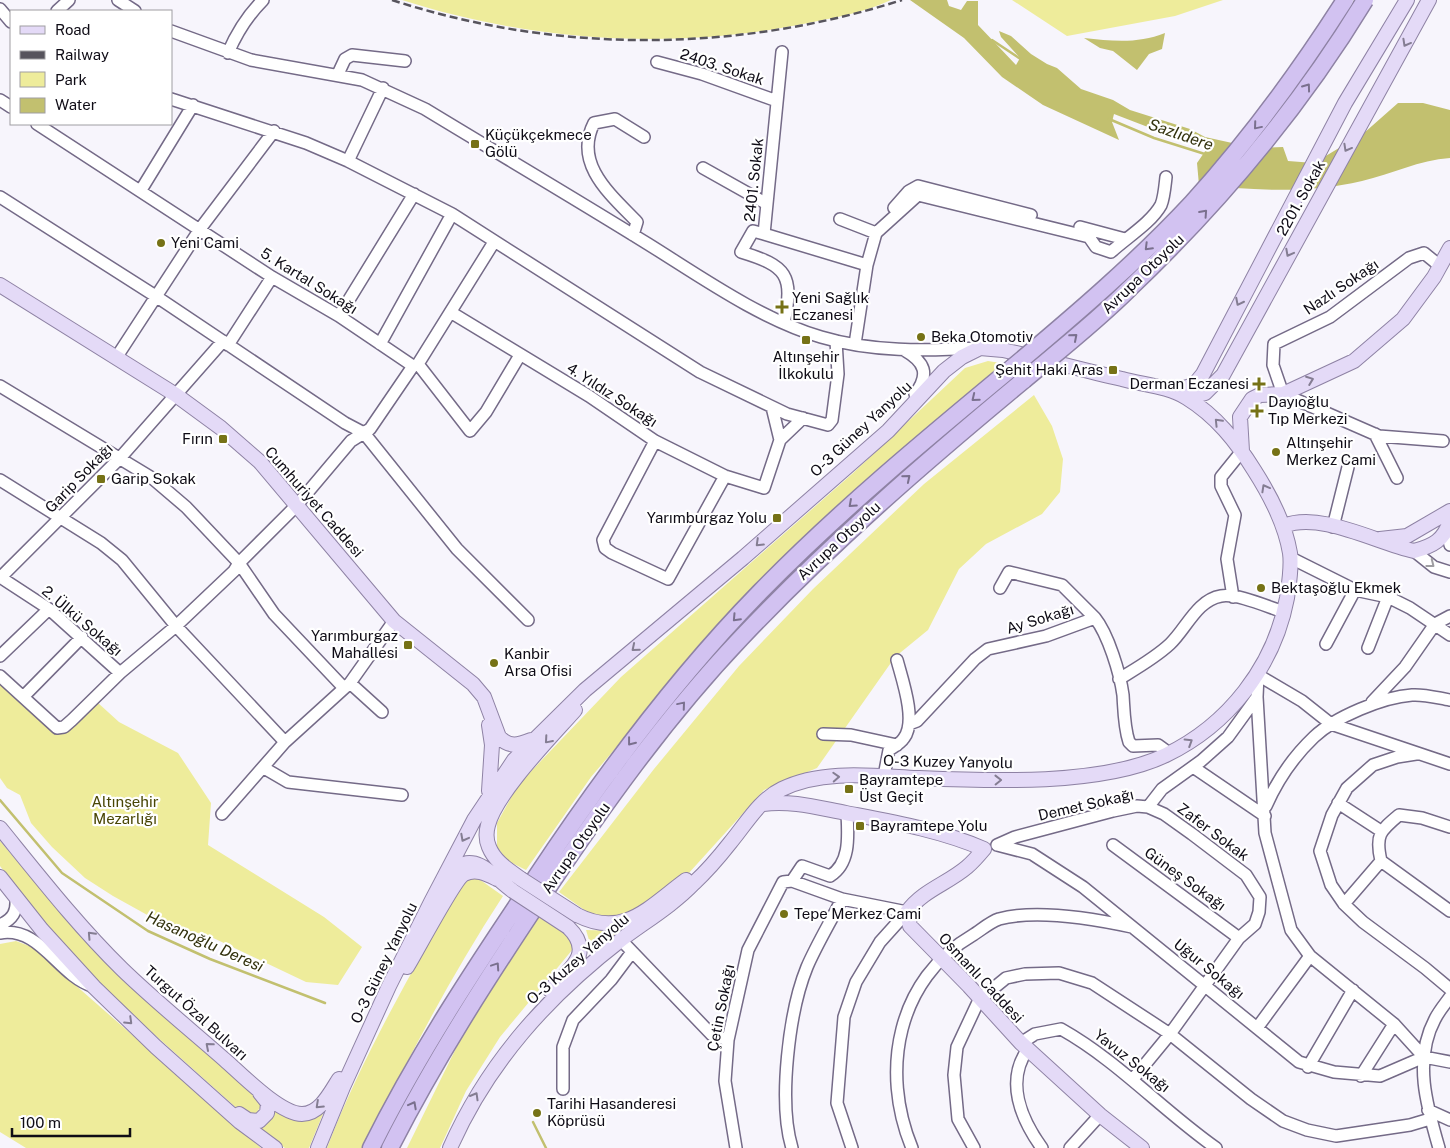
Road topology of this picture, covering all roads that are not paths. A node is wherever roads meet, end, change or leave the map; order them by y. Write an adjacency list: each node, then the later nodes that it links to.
1 (69, 0): 9 (street)
2 (118, 0): 10 (street)
3 (263, 0): 14 (street)
4 (1345, 0): 196 (highway, Avrupa Otoyolu, one-way to 196, bridge)
5 (1365, 0): 197 (highway, Avrupa Otoyolu, one-way to 5, bridge)
6 (1407, 0): 58 (main road, 2201. Sokak, one-way to 58)
7 (1430, 0): 61 (main road, 2201. Sokak, one-way to 61)
8 (0, 9): 11 (street)
9 (58, 10)
10 (133, 10)
11 (10, 21)
12 (172, 30): 14 (street)
13 (782, 52): 20 (street, 2401. Sokak)
14 (228, 53): 17 (street)
15 (405, 61): 17 (street)
16 (658, 62): 20 (street, 2403. Sokak)
17 (338, 74): 18 (street)
18 (383, 88): 25 (street); 37 (street)
19 (172, 99): 21 (street)
20 (778, 101): 31 (street, 2401. Sokak)
21 (193, 105): 23 (street); 28 (street)
22 (39, 125): 28 (street, 5. Kartal Sokağı)
23 (274, 131): 25 (street); 34 (street)
24 (644, 137): 37 (street)
25 (348, 161): 29 (street)
26 (703, 168): 31 (street)
27 (1166, 177): 35 (street)
28 (141, 190): 34 (street, 5. Kartal Sokağı)
29 (414, 194): 32 (street); 46 (street)
30 (0, 197): 44 (street)
31 (767, 204): 36 (street, 2401. Sokak)
32 (452, 214): 38 (street); 50 (street)
33 (840, 219): 35 (street)
34 (200, 229): 42 (street, 5. Kartal Sokağı); 44 (street)
35 (876, 233): 40 (street)
36 (764, 234): 40 (street, 2401. Sokak); 47 (street)
37 (633, 235): 47 (street)
38 (494, 242): 45 (street); 62 (street)
39 (1450, 248): 41 (main road)
40 (867, 265): 51 (street)
41 (1440, 266): 59 (main road, one-way to 41); 59 (street, Nazlı Sokağı)
42 (272, 277): 46 (street, 5. Kartal Sokağı); 49 (street, Garip Sokağı)
43 (0, 285): 55 (main road, Cumhuriyet Caddesi)
44 (157, 297): 49 (street); 55 (street)
45 (452, 313): 54 (street, 4. Yıldız Sokağı); 56 (street)
46 (339, 316): 50 (street, 5. Kartal Sokağı)
47 (784, 322): 48 (street)
48 (836, 341): 51 (street); 63 (street)
49 (226, 343): 60 (street, Garip Sokağı); 65 (street)
50 (380, 344): 56 (street, 5. Kartal Sokağı)
51 (855, 344): 53 (street)
52 (980, 348): 53 (street); 58 (main road); 64 (main road, O-3 Güney Yanyolu)
53 (904, 350): 64 (street)
54 (520, 355): 56 (street, 5. Kartal Sokağı); 68 (street, 4. Yıldız Sokağı)
55 (116, 358): 60 (main road, Cumhuriyet Caddesi)
56 (416, 365): 65 (street)
57 (0, 386): 71 (street)
58 (1175, 391): 61 (main road)
59 (1283, 394): 66 (street); 70 (main road)
60 (176, 395): 71 (street, Garip Sokağı); 76 (main road, Cumhuriyet Caddesi)
61 (1188, 398): 70 (main road, O-3 Kuzey Yanyolu, one-way to 61)
62 (772, 408): 63 (street); 67 (street)
63 (803, 418): 67 (street)
64 (888, 431): 111 (main road, O-3 Güney Yanyolu, one-way to 111)
65 (364, 433): 76 (street); 98 (street)
66 (1375, 434): 69 (street); 74 (street)
67 (780, 440): 73 (street, 4. Yıldız Sokağı)
68 (655, 441): 73 (street, 4. Yıldız Sokağı); 73 (street)
69 (1443, 441)
70 (1242, 451): 80 (main road, O-3 Kuzey Yanyolu, one-way to 70); 92 (street)
71 (120, 458): 78 (street, Garip Sokağı); 87 (street)
72 (1348, 466): 81 (street)
73 (725, 476)
74 (1397, 478)
75 (0, 480): 78 (street)
76 (297, 505): 87 (street); 99 (main road, Cumhuriyet Caddesi)
77 (1450, 511): 79 (main road)
78 (62, 518): 89 (street, Garip Sokağı); 101 (street)
79 (1444, 524): 82 (main road); 84 (street); 85 (main road)
80 (1284, 526): 81 (main road); 86 (main road, O-3 Kuzey Yanyolu)
81 (1333, 527): 83 (main road)
82 (1412, 534): 83 (main road); 85 (main road)
83 (1375, 539): 85 (main road)
84 (1450, 545)
85 (1414, 551): 88 (street, one-way to 88)
86 (1291, 558): 91 (street); 95 (main road, O-3 Kuzey Yanyolu)
87 (239, 562): 101 (street); 113 (street)
88 (1450, 572)
89 (0, 578): 94 (street, 2. Ülkü Sokağı)
90 (1000, 588): 97 (street)
91 (1354, 590): 93 (street); 104 (street)
92 (1233, 596): 95 (street); 112 (street)
93 (1388, 597): 100 (street); 105 (street)
94 (49, 609): 103 (street, 2. Ülkü Sokağı); 106 (street)
95 (1284, 612): 109 (main road, O-3 Kuzey Yanyolu)
96 (1450, 616): 100 (street)
97 (1094, 618): 112 (street, Ay Sokağı); 120 (street, Ay Sokağı)
98 (528, 620)
99 (394, 621): 113 (street); 115 (main road, Cumhuriyet Caddesi)
100 (1436, 624): 102 (street); 118 (street)
101 (176, 626): 108 (street); 124 (street)
102 (1450, 635)
103 (82, 637): 108 (street, 2. Ülkü Sokağı); 114 (street)
104 (1326, 644)
105 (1368, 648)
106 (0, 656)
107 (897, 660): 120 (street)
108 (120, 672): 114 (street)
109 (1258, 675): 116 (street); 121 (street); 126 (main road, O-3 Kuzey Yanyolu, one-way to 109)
110 (0, 676): 114 (street)
111 (602, 676): 123 (main road, O-3 Güney Yanyolu); 141 (main road, one-way to 141, bridge)
112 (1119, 679): 126 (street, Ay Sokağı)
113 (347, 686): 119 (street); 124 (street)
114 (24, 696)
115 (484, 697): 123 (main road, Cumhuriyet Caddesi); 134 (main road)
116 (1257, 697): 129 (street, Demet Sokağı); 139 (street)
117 (1450, 700): 118 (street)
118 (1365, 708): 121 (street)
119 (382, 712)
120 (909, 724): 125 (street)
121 (1331, 724): 127 (street); 139 (street)
122 (822, 734): 125 (street)
123 (532, 739): 134 (main road, O-3 Güney Yanyolu)
124 (285, 742): 130 (street)
125 (897, 745): 131 (street)
126 (1169, 753): 131 (main road, O-3 Kuzey Yanyolu, one-way to 126)
127 (1419, 754): 128 (street); 135 (street)
128 (1450, 764)
129 (1193, 767): 138 (street, Demet Sokağı); 139 (street)
130 (264, 768): 133 (street); 140 (street)
131 (884, 776): 132 (main road, O-3 Kuzey Yanyolu, one-way to 131)
132 (788, 786): 136 (main road, O-3 Kuzey Yanyolu); 137 (main road)
133 (402, 795)
134 (488, 796): 168 (main road, O-3 Güney Yanyolu, one-way to 168)
135 (1338, 803): 145 (street); 157 (street)
136 (763, 804): 137 (main road); 141 (main road, O-3 Kuzey Yanyolu)
137 (807, 805): 142 (main road)
138 (1148, 807): 148 (street, Demet Sokağı); 163 (street, Zafer Sokak)
139 (1264, 813): 166 (street)
140 (222, 814)
141 (752, 814): 164 (main road, O-3 Kuzey Yanyolu)
142 (847, 814): 148 (main road); 154 (street)
143 (1450, 827): 145 (street)
144 (0, 828): 152 (main road, Turgut Özal Bulvarı)
145 (1381, 831): 149 (street)
146 (0, 835): 152 (main road)
147 (1112, 845): 163 (street, Güneş Sokağı)
148 (991, 847): 159 (main road); 161 (street, Uğur Sokağı)
149 (1381, 861): 157 (street); 158 (street)
150 (0, 871): 155 (main road)
151 (0, 877): 155 (main road)
152 (41, 878): 186 (main road, Turgut Özal Bulvarı, one-way to 152)
153 (497, 880): 168 (main road); 175 (main road); 185 (main road, bridge)
154 (787, 882): 156 (street); 179 (street, Çetin Sokağı)
155 (16, 898): 160 (street); 170 (main road)
156 (842, 899): 159 (street); 200 (street)
157 (1344, 904): 171 (street)
158 (1450, 911)
159 (907, 912): 167 (main road, Osmanlı Caddesi); 201 (street)
160 (0, 925)
161 (1133, 927): 167 (street); 169 (street, Uğur Sokağı)
162 (0, 933): 170 (street)
163 (1239, 938): 169 (street, Zafer Sokak)
164 (621, 940): 165 (street); 185 (main road, O-3 Kuzey Yanyolu)
165 (632, 952): 179 (street); 189 (street)
166 (1310, 956): 172 (street); 177 (street)
167 (940, 958): 174 (main road, Osmanlı Caddesi); 202 (street)
168 (389, 986): 175 (main road, O-3 Güney Yanyolu)
169 (1206, 986): 177 (street, Uğur Sokağı); 178 (street, Zafer Sokak)
170 (94, 987): 188 (main road, one-way to 188)
171 (1450, 989)
172 (1353, 990): 176 (street); 183 (street)
173 (1450, 997): 181 (street)
174 (979, 1000): 178 (street); 180 (main road, Osmanlı Caddesi); 203 (street)
175 (374, 1020): 186 (main road, Turgut Özal Bulvarı, one-way to 186); 195 (main road, O-3 Güney Yanyolu)
176 (1394, 1024): 181 (street); 184 (street)
177 (1257, 1028): 183 (street, Uğur Sokağı)
178 (1170, 1034): 187 (street, Zafer Sokak); 191 (street)
179 (728, 1040): 199 (street, Çetin Sokağı)
180 (1024, 1046): 187 (street, Yavuz Sokağı); 190 (main road, Osmanlı Caddesi); 204 (street)
181 (1424, 1056): 182 (street); 184 (street, Uğur Sokağı); 191 (street)
182 (1450, 1062)
183 (1308, 1066): 184 (street, Uğur Sokağı)
184 (1361, 1076)
185 (487, 1077): 198 (main road, O-3 Kuzey Yanyolu, one-way to 185)
186 (245, 1078): 188 (main road)
187 (1133, 1080): 206 (street, Yavuz Sokağı)
188 (198, 1083): 194 (main road)
189 (563, 1089)
190 (1100, 1115): 193 (main road, Osmanlı Caddesi); 205 (street)
191 (1429, 1115): 192 (street); 207 (street)
192 (1450, 1120)
193 (1134, 1146)
194 (275, 1148)
195 (318, 1148)
196 (371, 1148)
197 (390, 1148)
198 (450, 1148)
199 (736, 1148)
200 (792, 1148)
201 (852, 1148)
202 (912, 1148)
203 (974, 1148)
204 (1042, 1148)
205 (1070, 1148)
206 (1216, 1148)
207 (1439, 1148)

